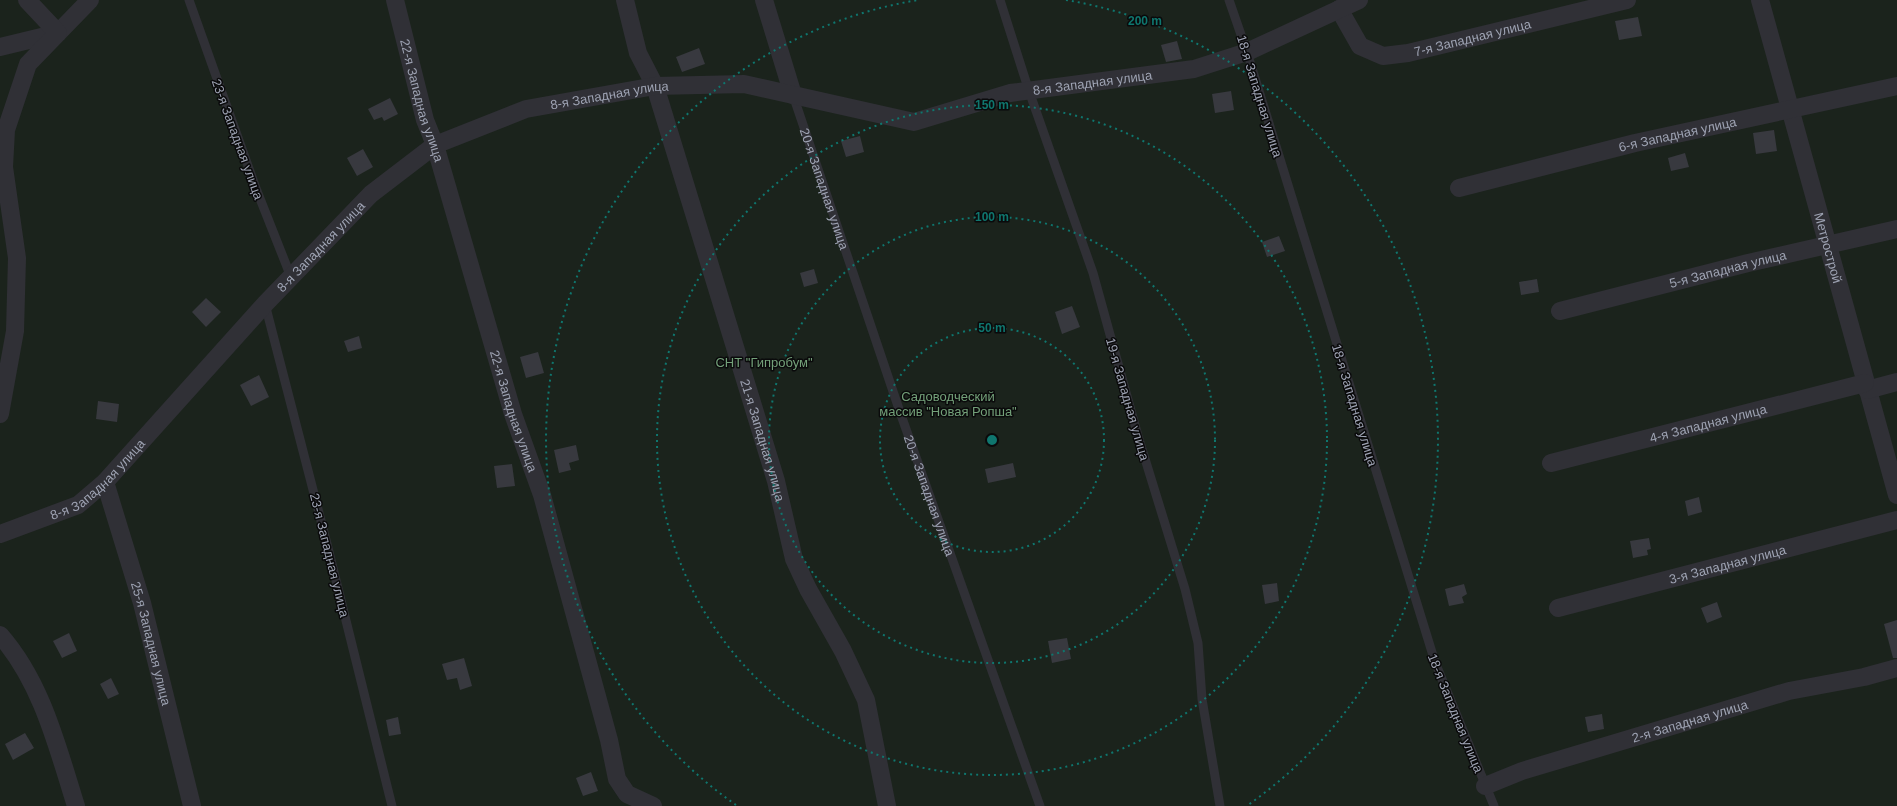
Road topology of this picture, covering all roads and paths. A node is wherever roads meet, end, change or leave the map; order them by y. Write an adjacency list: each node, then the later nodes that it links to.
1 (28, 0): 13 (street)
2 (90, 0): 13 (street)
3 (189, 0): 25 (lane, 23-я Западная улица)
4 (395, 0): 21 (street, 22-я Западная улица)
5 (625, 0): 16 (street, 21-я Западная улица)
6 (764, 0): 19 (street, 20-я Западная улица)
7 (1000, 0): 18 (lane, 19-я Западная улица)
8 (1229, 0): 15 (lane, 18-я Западная улица)
9 (1360, 0): 12 (street, 8-я Западная улица)
10 (1627, 0): 12 (street, 7-я Западная улица)
11 (1760, 0): 20 (street, Метрострой)
12 (1339, 9): 15 (street, 8-я Западная улица)
13 (58, 33): 14 (street); 30 (street)
14 (0, 47)
15 (1247, 52): 18 (street, 8-я Западная улица); 39 (lane, 18-я Западная улица)
16 (655, 86): 19 (street, 8-я Западная улица); 21 (street, 8-я Западная улица); 44 (street, 21-я Западная улица)
17 (1897, 86): 20 (street, 6-я Западная улица)
18 (1029, 91): 19 (street, 8-я Западная улица); 46 (lane, 19-я Западная улица)
19 (793, 96): 45 (lane, 20-я Западная улица)
20 (1790, 110): 22 (street, 6-я Западная улица); 24 (street, Метрострой)
21 (435, 145): 25 (street, 8-я Западная улица); 43 (street, 22-я Западная улица)
22 (1459, 188)
23 (1897, 230): 24 (street, 5-я Западная улица)
24 (1827, 245): 27 (street, 5-я Западная улица); 29 (street, Метрострой)
25 (292, 277): 26 (street, 8-я Западная улица)
26 (265, 304): 32 (street, 8-я Западная улица); 42 (lane, 23-я Западная улица)
27 (1560, 311)
28 (1897, 382): 29 (street, 4-я Западная улица)
29 (1866, 387): 31 (street, 4-я Западная улица); 33 (street, Метрострой)
30 (0, 414)
31 (1552, 463)
32 (105, 482): 35 (street, 8-я Западная улица); 41 (street, 25-я Западная улица)
33 (1897, 495)
34 (1897, 520): 36 (street, 3-я Западная улица)
35 (0, 534)
36 (1558, 608)
37 (0, 635): 40 (street)
38 (1897, 668): 39 (street, 2-я Западная улица)
39 (1485, 786): 47 (lane, 18-я Западная улица)
40 (76, 806)
41 (192, 806)
42 (392, 806)
43 (653, 806)
44 (888, 806)
45 (1040, 806)
46 (1220, 806)
47 (1494, 806)

